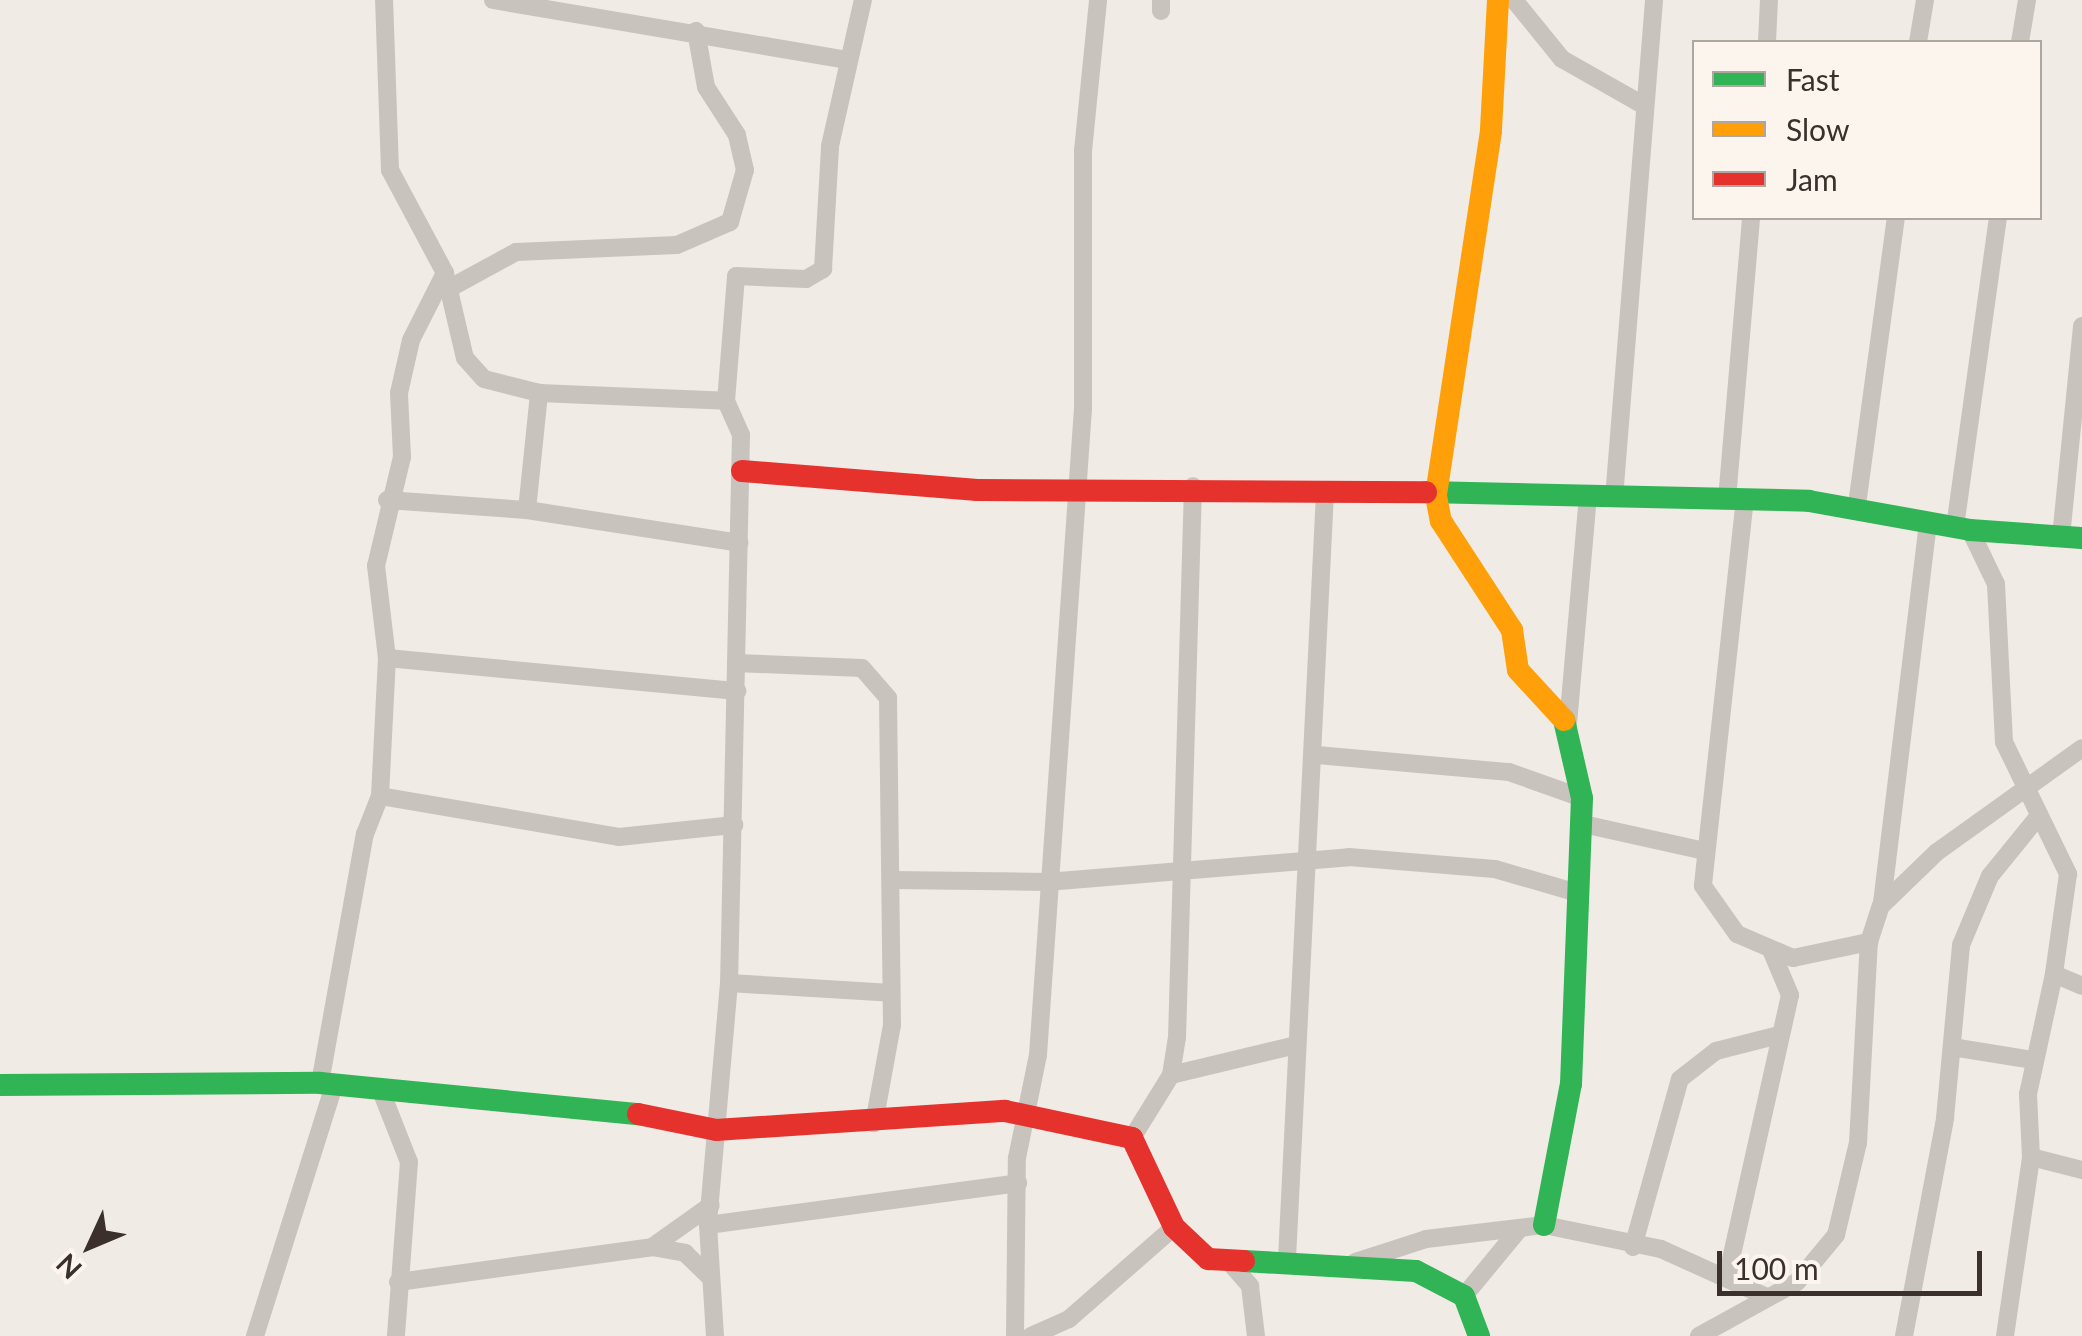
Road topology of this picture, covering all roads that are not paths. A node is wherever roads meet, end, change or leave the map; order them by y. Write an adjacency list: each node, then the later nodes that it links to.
1 (384, 0): 20 (street)
2 (494, 0): 11 (street)
3 (863, 0): 15 (street)
4 (1098, 0): 25 (street)
5 (1498, 0): 28 (street)
6 (1514, 0): 16 (street)
7 (1654, 0): 16 (street)
8 (1769, 0): 12 (street)
9 (1924, 0): 13 (street)
10 (2027, 0): 14 (street)
11 (696, 31): 15 (street); 20 (street)
12 (1767, 40)
13 (1918, 40)
14 (2020, 40)
15 (848, 60): 23 (street)
16 (1643, 106): 30 (street)
17 (1751, 220): 31 (street)
18 (1896, 220): 33 (street)
19 (1998, 220): 36 (street)
20 (448, 281): 22 (street); 32 (street)
21 (2082, 326): 37 (street)
22 (539, 393): 23 (street); 34 (street)
23 (726, 401): 24 (street)
24 (742, 471): 25 (street); 38 (street)
25 (1077, 484): 26 (street); 55 (street)
26 (1192, 486): 27 (street); 53 (street)
27 (1325, 492): 28 (street); 44 (street)
28 (1436, 496): 29 (street); 42 (street)
29 (1588, 496): 30 (street); 42 (street)
30 (1614, 498): 31 (street)
31 (1736, 498): 33 (street); 51 (street)
32 (387, 500): 34 (street); 39 (street)
33 (1857, 506): 35 (street)
34 (527, 510): 38 (street)
35 (1928, 522): 36 (street); 57 (street)
36 (1962, 528): 37 (street); 45 (street)
37 (2072, 537)
38 (739, 543): 40 (street)
39 (387, 658): 41 (street); 46 (street)
40 (736, 663): 41 (street); 54 (street)
41 (737, 690): 50 (street)
42 (1568, 724): 47 (street)
43 (2082, 748): 45 (street)
44 (1317, 755): 47 (street); 52 (street)
45 (2022, 792): 48 (street); 57 (street)
46 (380, 796): 50 (street); 69 (street)
47 (1582, 798): 49 (street)
48 (2038, 817): 60 (street); 66 (street)
49 (1583, 824): 51 (street); 56 (street)
50 (734, 825): 61 (street)
51 (1700, 850): 59 (street)
52 (1311, 859): 53 (street); 56 (street); 65 (street)
53 (1182, 873): 55 (street); 68 (street)
54 (892, 880): 55 (street); 63 (street)
55 (1047, 882): 72 (street)
56 (1574, 892): 81 (street)
57 (1881, 906): 58 (street)
58 (1869, 942): 59 (street); 94 (street)
59 (1771, 950): 64 (street)
60 (2054, 974): 62 (street); 67 (street)
61 (728, 983): 63 (street); 74 (street)
62 (2082, 986)
63 (892, 993): 73 (street)
64 (1779, 1035): 84 (street); 90 (street)
65 (1296, 1045): 68 (street); 85 (street)
66 (1952, 1047): 67 (street); 103 (street)
67 (2032, 1060): 76 (street)
68 (1171, 1075): 75 (street)
69 (327, 1084): 70 (street); 71 (street); 95 (street)
70 (0, 1086)
71 (381, 1092): 74 (street); 91 (street)
72 (1027, 1116): 73 (street); 75 (street); 78 (street)
73 (874, 1123): 74 (street)
74 (716, 1130): 79 (street)
75 (1132, 1138): 82 (street)
76 (2031, 1157): 77 (street); 104 (street)
77 (2082, 1170)
78 (1018, 1183): 80 (street); 98 (street)
79 (711, 1205): 80 (street); 83 (street)
80 (708, 1225): 89 (street)
81 (1532, 1226): 84 (street); 87 (street); 93 (street)
82 (1174, 1228): 88 (street); 99 (street)
83 (652, 1247): 89 (street); 91 (street)
84 (1633, 1247): 90 (street)
85 (1288, 1259): 86 (street); 87 (street)
86 (1264, 1261): 88 (street); 92 (street)
87 (1355, 1262): 93 (street)
88 (1232, 1265): 92 (street)
89 (708, 1274): 97 (street)
90 (1727, 1277): 94 (street)
91 (398, 1282): 96 (street)
92 (1250, 1286): 100 (street)
93 (1464, 1296): 101 (street)
94 (1767, 1298): 102 (street)
95 (255, 1336)
96 (396, 1336)
97 (715, 1336)
98 (1015, 1336)
99 (1031, 1336)
100 (1256, 1336)
101 (1479, 1336)
102 (1698, 1336)
103 (1904, 1336)
104 (2005, 1336)

